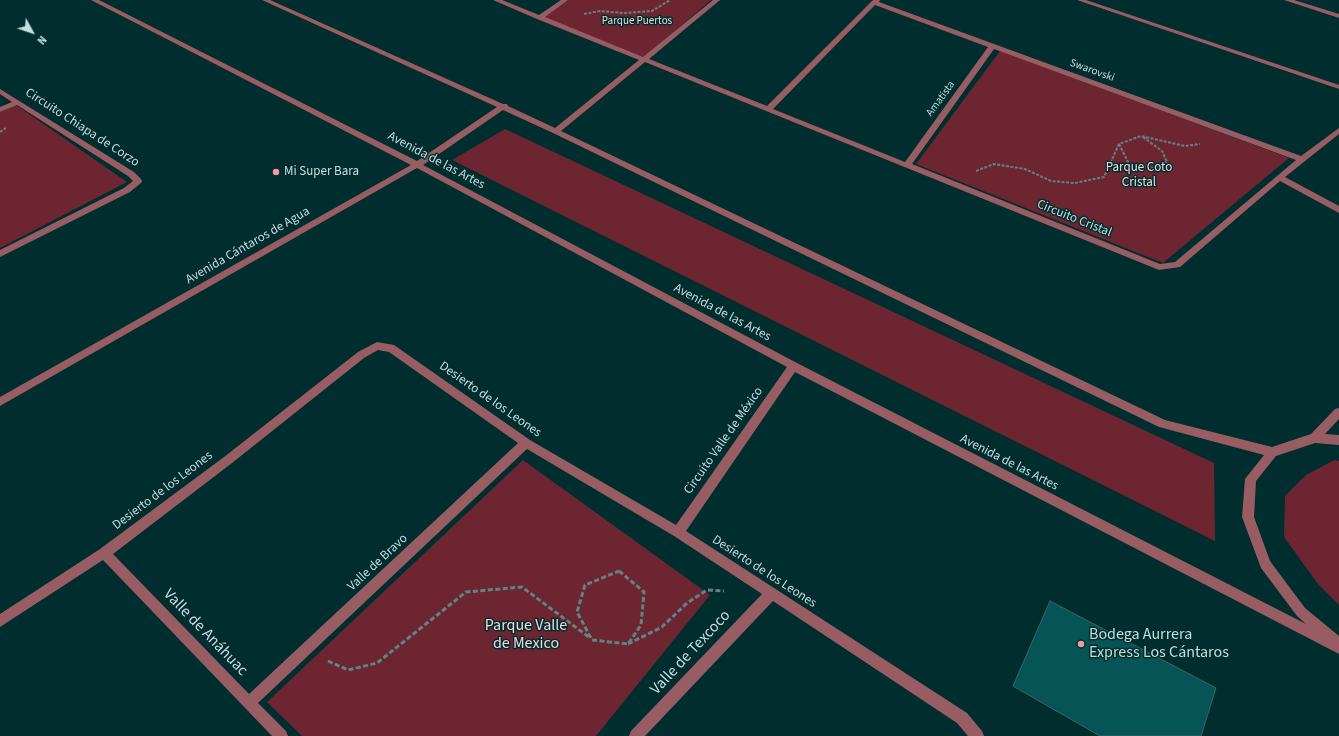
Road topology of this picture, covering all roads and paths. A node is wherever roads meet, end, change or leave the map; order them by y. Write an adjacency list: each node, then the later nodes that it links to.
1 (94, 0): 27 (street, Avenida de las Artes)
2 (265, 0): 18 (street)
3 (496, 0): 11 (street, Circuito Cristal)
4 (565, 0): 11 (street)
5 (670, 0): 12 (path)
6 (717, 0): 14 (street)
7 (1080, 0): 15 (street)
8 (1287, 0): 10 (street)
9 (876, 1): 13 (street, Swarovski); 20 (street)
10 (1338, 13)
11 (539, 18): 12 (street, Circuito Cristal)
12 (553, 23): 14 (street, Circuito Cristal)
13 (992, 46): 21 (street, Swarovski); 28 (street, Amatista)
14 (644, 60): 20 (street, Circuito Cristal); 23 (street)
15 (1339, 87)
16 (0, 91): 17 (street, Circuito Chiapa de Corzo)
17 (18, 102): 19 (street); 32 (street, Circuito Chiapa de Corzo)
18 (504, 106): 23 (street); 27 (street, Avenida Cántaros de Agua)
19 (0, 110)
20 (767, 110): 28 (street, Circuito Cristal)
21 (1221, 130): 24 (path); 26 (street, Swarovski)
22 (1339, 130): 26 (street, Circuito Cristal)
23 (556, 131): 39 (street)
24 (1141, 136): 25 (path); 25 (path)
25 (1119, 144): 30 (path)
26 (1302, 159): 29 (street, Circuito Cristal)
27 (417, 165): 33 (street, Avenida de las Artes); 34 (street, Avenida Cántaros de Agua)
28 (907, 165): 30 (street, Circuito Cristal)
29 (1279, 177): 30 (street, Circuito Cristal); 31 (street)
30 (947, 181)
31 (1339, 210)
32 (0, 254)
33 (793, 366): 40 (street, Circuito Valle de México); 48 (street, Avenida de las Artes)
34 (0, 402)
35 (1339, 412): 36 (street)
36 (1315, 438): 37 (street); 39 (street)
37 (1339, 440)
38 (526, 443): 40 (street, Desierto de los Leones); 41 (street, Desierto de los Leones); 49 (street, Valle de Bravo)
39 (1272, 452): 47 (street)
40 (678, 532): 43 (street, Desierto de los Leones)
41 (104, 553): 44 (street, Desierto de los Leones); 50 (street, Valle de Anáhuac)
42 (731, 591): 46 (path)
43 (771, 594): 52 (street, Valle de Texcoco); 53 (street, Desierto de los Leones)
44 (0, 621)
45 (592, 640): 46 (path); 46 (path); 49 (path)
46 (628, 644)
47 (1339, 644)
48 (1339, 648)
49 (305, 651): 50 (street, Valle de Bravo)
50 (249, 703): 51 (street, Valle de Anáhuac)
51 (281, 736)
52 (636, 736)
53 (977, 736)

